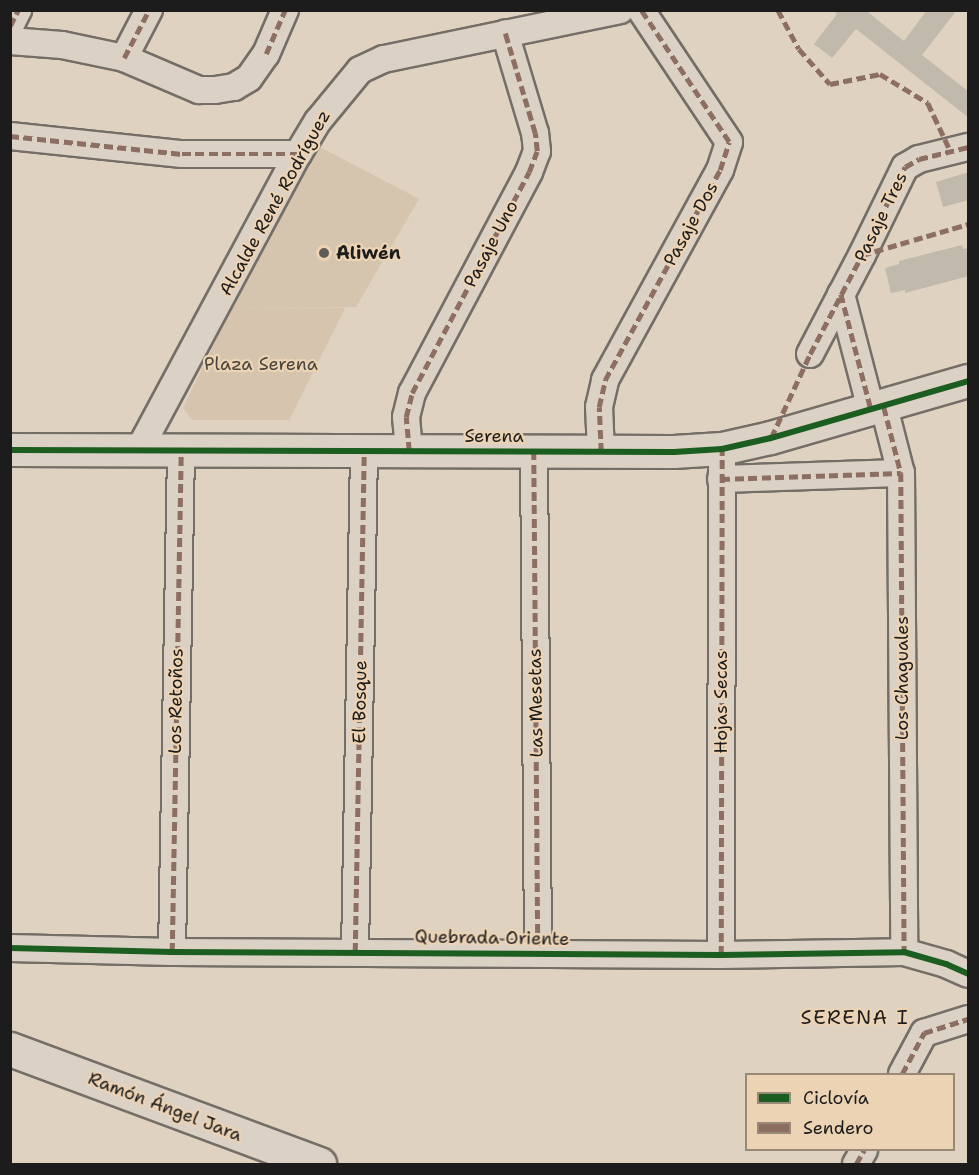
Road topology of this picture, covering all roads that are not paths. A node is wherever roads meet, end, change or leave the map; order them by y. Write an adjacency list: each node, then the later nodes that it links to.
1 (18, 10): 6 (street)
2 (149, 10): 9 (street)
3 (285, 10): 9 (street)
4 (620, 10): 7 (street, Alcalde René Rodríguez)
5 (641, 10): 23 (street, Pasaje Dos)
6 (10, 26)
7 (505, 33): 12 (street, Alcalde René Rodríguez); 21 (street, Pasaje Uno)
8 (10, 41): 9 (street)
9 (124, 58)
10 (10, 136): 12 (street)
11 (969, 147): 13 (street, Pasaje Tres)
12 (298, 154): 18 (street, Alcalde René Rodríguez)
13 (841, 294): 14 (street, Pasaje Tres); 16 (street)
14 (810, 354)
15 (969, 381): 16 (street, Serena)
16 (878, 408): 24 (street, Serena); 25 (street, Los Chaguales)
17 (10, 450): 18 (street, Serena)
18 (139, 450): 19 (street, Serena)
19 (181, 450): 20 (street, Serena); 27 (street, Los Retoños)
20 (364, 451): 21 (street, Serena); 28 (street, El Bosque)
21 (409, 451): 22 (street, Serena)
22 (534, 451): 23 (street, Serena); 30 (street, Las Mesetas)
23 (601, 452): 24 (street, Serena)
24 (721, 464): 25 (street, Serena); 31 (street, Hojas Secas)
25 (901, 473): 29 (street, Los Chaguales)
26 (10, 948): 27 (street, Quebrada Oriente)
27 (172, 952): 28 (street, Quebrada Oriente)
28 (355, 952): 30 (street, Quebrada Oriente)
29 (904, 952): 31 (street, Quebrada Oriente); 32 (street, Quebrada Oriente)
30 (538, 954): 31 (street, Quebrada Oriente)
31 (721, 955)
32 (969, 974)
33 (969, 1019): 35 (street)
34 (10, 1049): 36 (main road, Ramón Ángel Jara)
35 (903, 1073)
36 (319, 1164)

